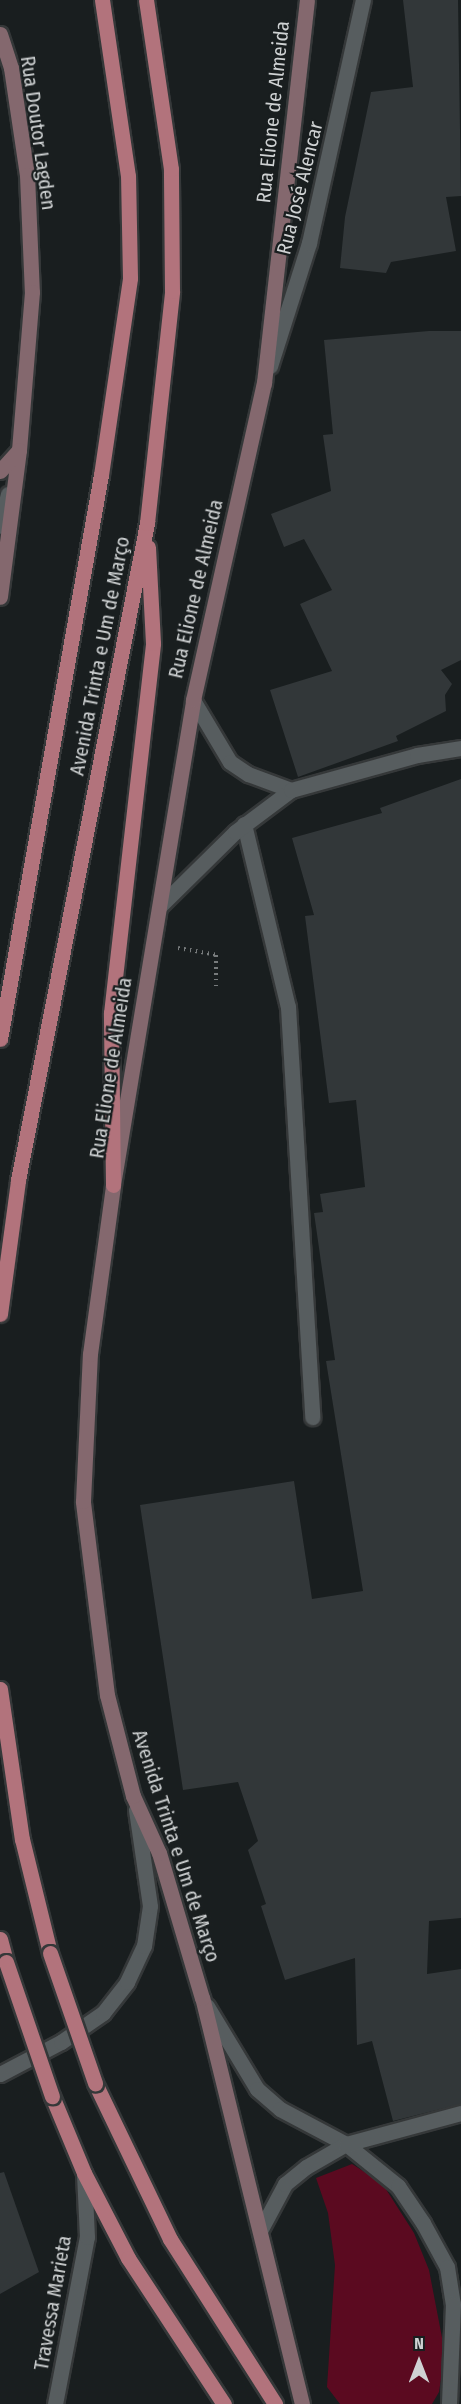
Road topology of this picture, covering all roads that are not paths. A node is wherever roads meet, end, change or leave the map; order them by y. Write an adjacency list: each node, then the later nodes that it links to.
1 (102, 0): 17 (main road, Avenida Trinta e Um de Março)
2 (146, 0): 9 (main road, Avenida Trinta e Um de Março)
3 (307, 0): 6 (main road, Rua Elione de Almeida)
4 (363, 0): 6 (street, Rua José Alencar)
5 (0, 34): 7 (main road, Rua Doutor Lagden)
6 (264, 383): 12 (main road, Rua Elione de Almeida)
7 (19, 450): 8 (main road); 10 (street); 11 (main road, Rua Doutor Lagden)
8 (0, 471)
9 (147, 523): 18 (main road); 19 (main road, Avenida Trinta e Um de Março)
10 (0, 526)
11 (0, 597)
12 (193, 700): 14 (street); 16 (main road, Rua Elione de Almeida)
13 (461, 748): 14 (street)
14 (291, 790): 15 (street)
15 (244, 825): 16 (street); 20 (street)
16 (160, 906): 18 (main road, Rua Elione de Almeida)
17 (0, 1039)
18 (113, 1185): 22 (main road, Avenida Trinta e Um de Março)
19 (0, 1314)
20 (312, 1418)
21 (0, 1689): 32 (main road, bridge)
22 (134, 1796): 24 (main road, Avenida Trinta e Um de Março); 25 (street)
23 (0, 1939): 28 (main road, bridge)
24 (202, 1998): 27 (street); 29 (main road, Avenida Trinta e Um de Março)
25 (0, 2074)
26 (461, 2113): 27 (street)
27 (346, 2144): 29 (street); 34 (street)
28 (84, 2173): 30 (street, Travessa Marieta); 31 (main road)
29 (261, 2229): 33 (main road, Avenida Trinta e Um de Março)
30 (55, 2404)
31 (224, 2404)
32 (275, 2404)
33 (302, 2404)
34 (449, 2404)

